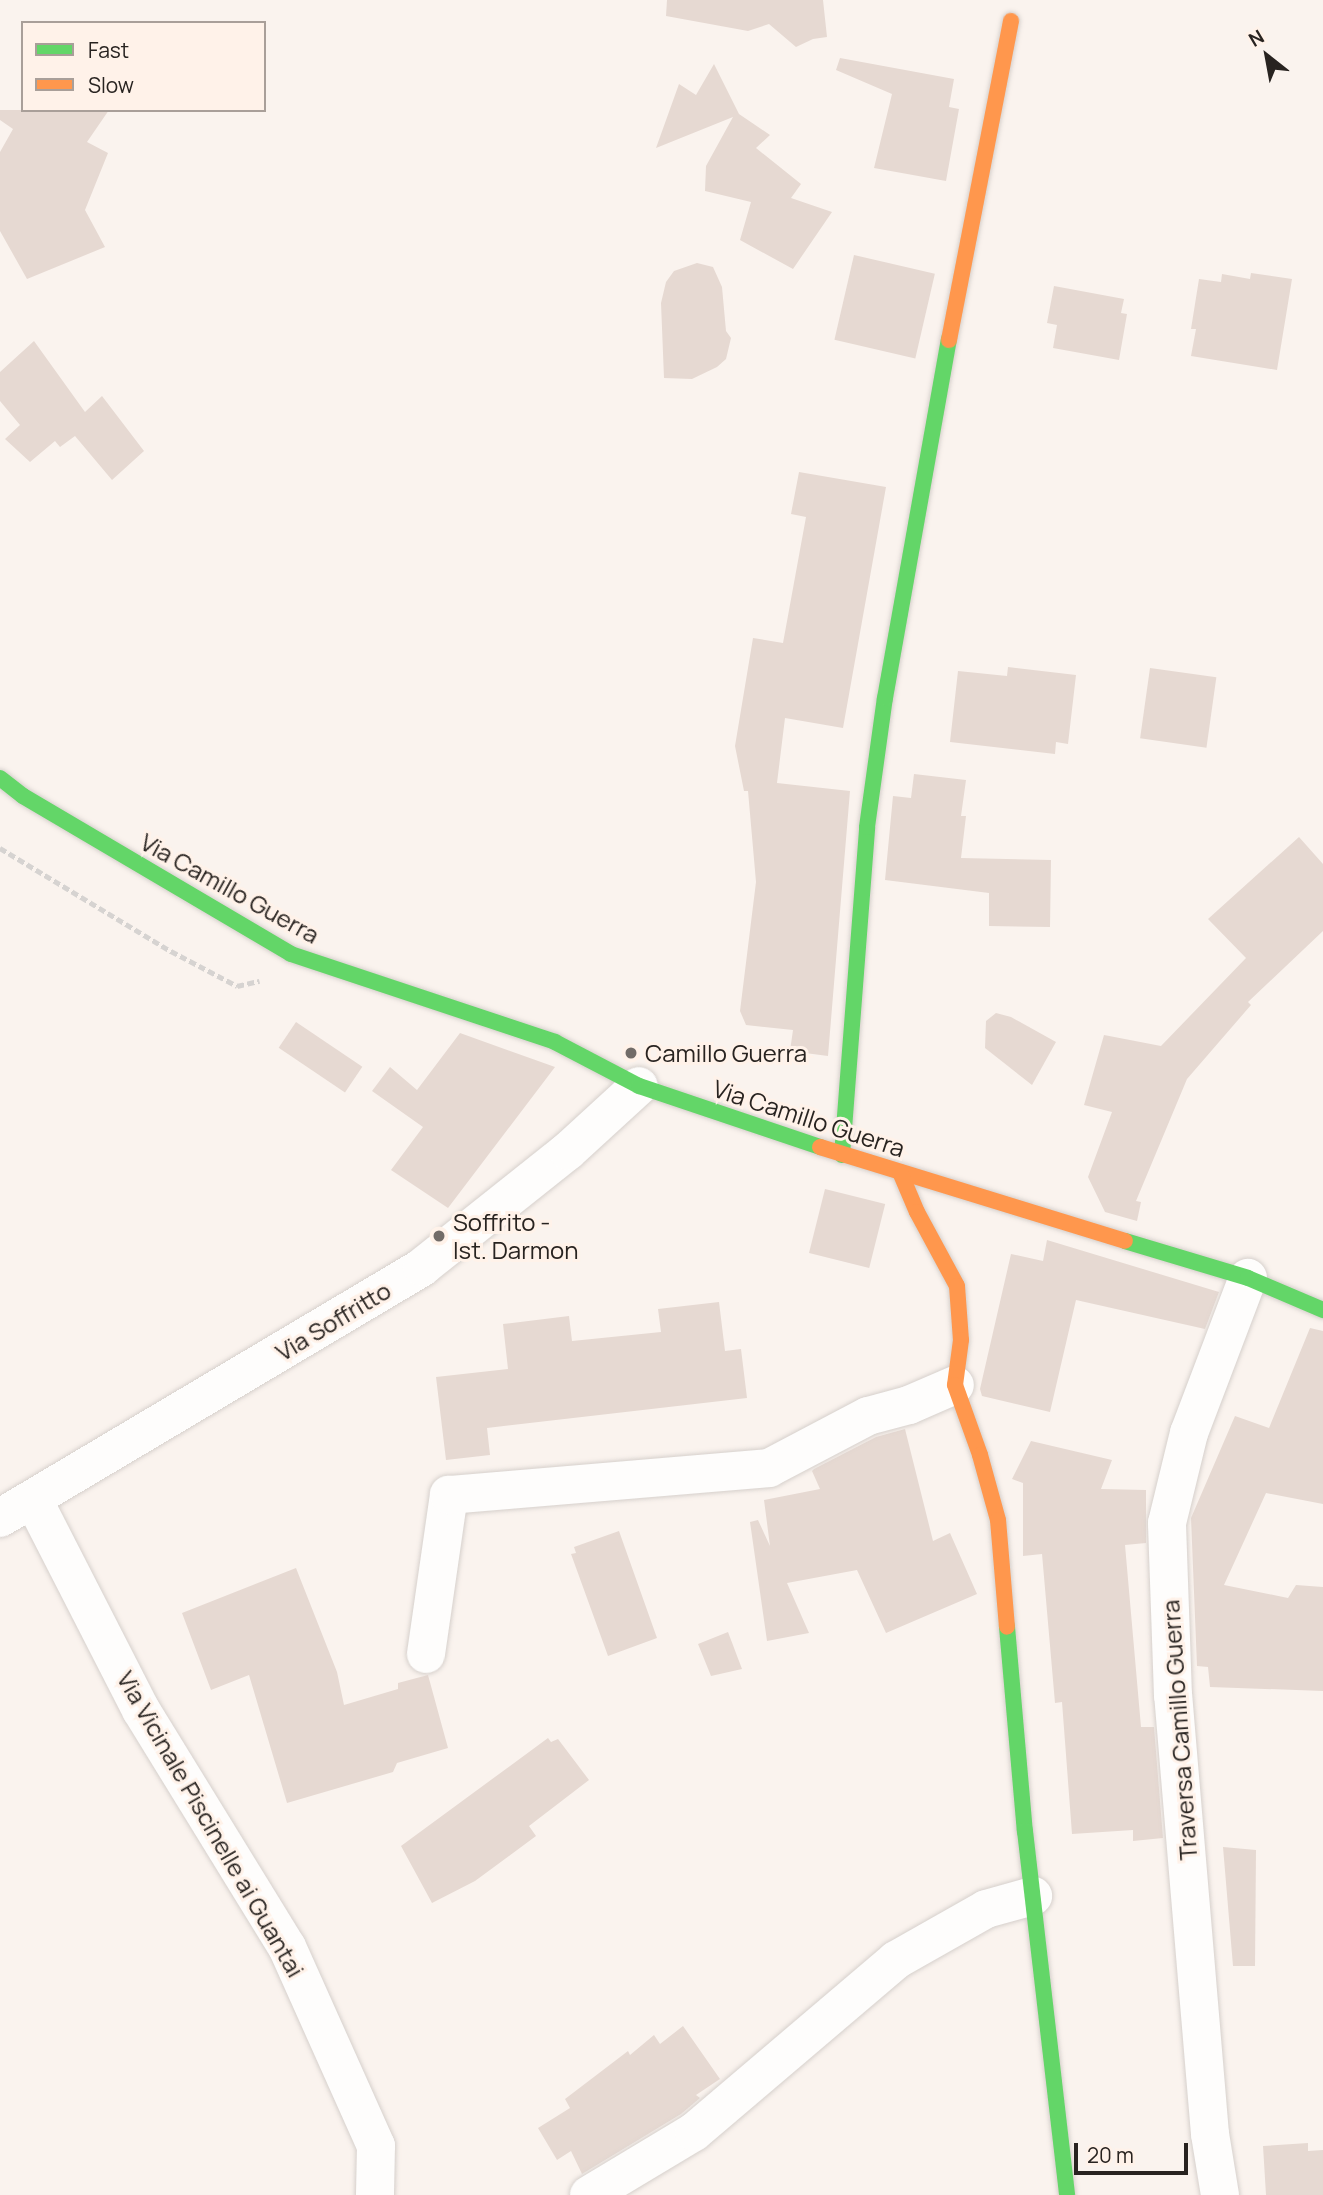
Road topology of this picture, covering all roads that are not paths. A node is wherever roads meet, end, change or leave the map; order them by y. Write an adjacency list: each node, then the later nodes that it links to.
1 (1011, 20): 4 (street)
2 (0, 778): 3 (street, Via Camillo Guerra)
3 (639, 1086): 4 (street, Via Camillo Guerra); 9 (street, Via Soffritto)
4 (842, 1155): 5 (street, Via Camillo Guerra)
5 (900, 1172): 6 (street, Via Camillo Guerra); 8 (street)
6 (1248, 1278): 7 (street, Via Camillo Guerra); 16 (street, Traversa Camillo Guerra)
7 (1323, 1310)
8 (955, 1385): 11 (street); 12 (street)
9 (33, 1501): 10 (street, Via Soffritto); 13 (street, Via Vicinale Piscinelle ai Guantai)
10 (0, 1518)
11 (426, 1654)
12 (1033, 1896): 14 (street); 15 (street)
13 (375, 2195)
14 (589, 2195)
15 (1068, 2195)
16 (1220, 2195)

